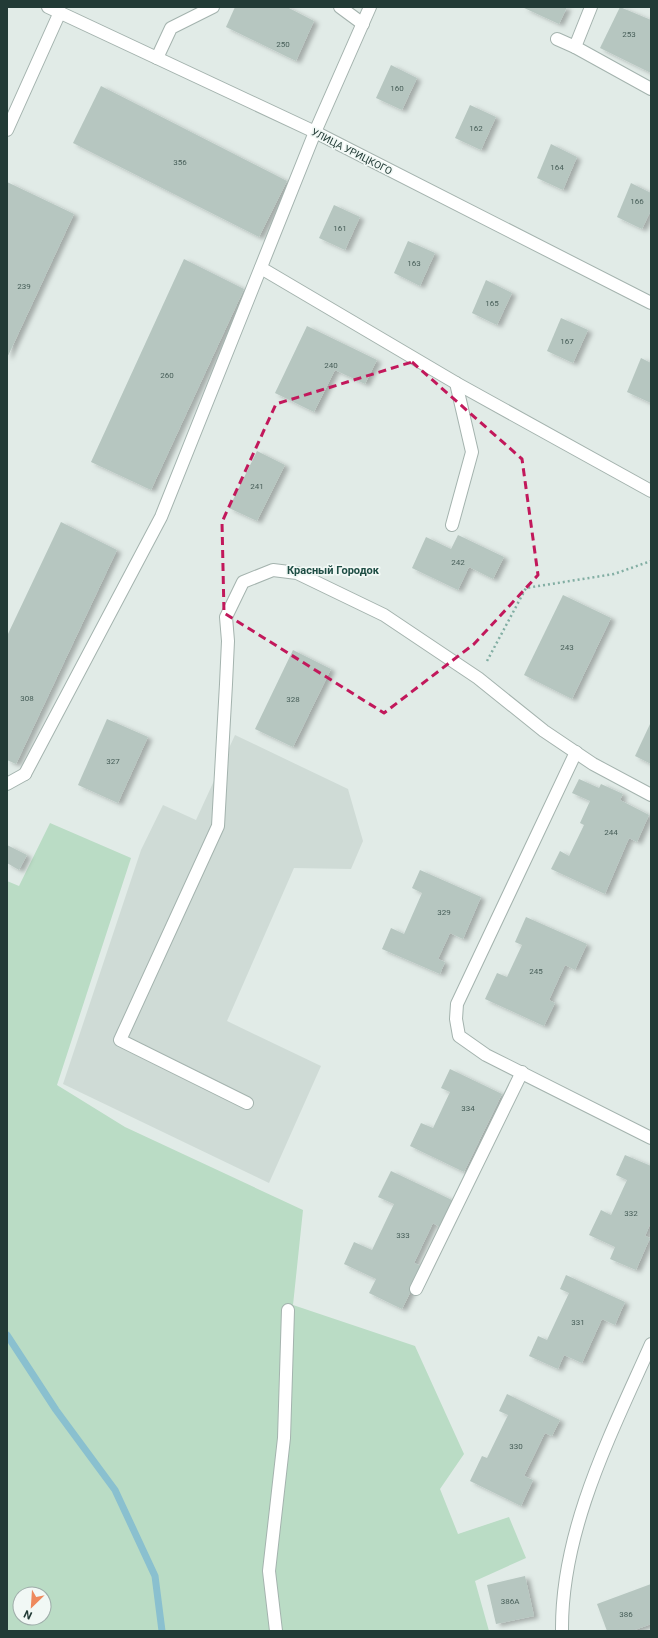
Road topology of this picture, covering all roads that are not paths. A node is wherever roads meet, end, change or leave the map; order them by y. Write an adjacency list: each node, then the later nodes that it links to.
1 (48, 7): 6 (street, УЛИЦА УРИЦКОГО)
2 (213, 7): 10 (street)
3 (340, 7): 7 (street)
4 (370, 7): 7 (street)
5 (591, 7): 9 (street)
6 (60, 12): 10 (street, УЛИЦА УРИЦКОГО); 12 (street)
7 (363, 24): 13 (street)
8 (557, 39): 9 (street)
9 (575, 47): 11 (street)
10 (157, 58): 13 (street, УЛИЦА УРИЦКОГО)
11 (651, 89)
12 (7, 130)
13 (315, 132): 14 (street); 15 (street, УЛИЦА УРИЦКОГО)
14 (261, 268): 16 (street); 20 (street)
15 (651, 303)
16 (456, 383): 17 (street); 18 (street)
17 (651, 491)
18 (452, 524)
19 (576, 752): 21 (street); 22 (street); 23 (street)
20 (7, 784)
21 (651, 795)
22 (522, 1072): 24 (street); 25 (street)
23 (246, 1103)
24 (651, 1138)
25 (416, 1288)
26 (288, 1310): 28 (street)
27 (651, 1344): 29 (street)
28 (276, 1631)
29 (562, 1631)

